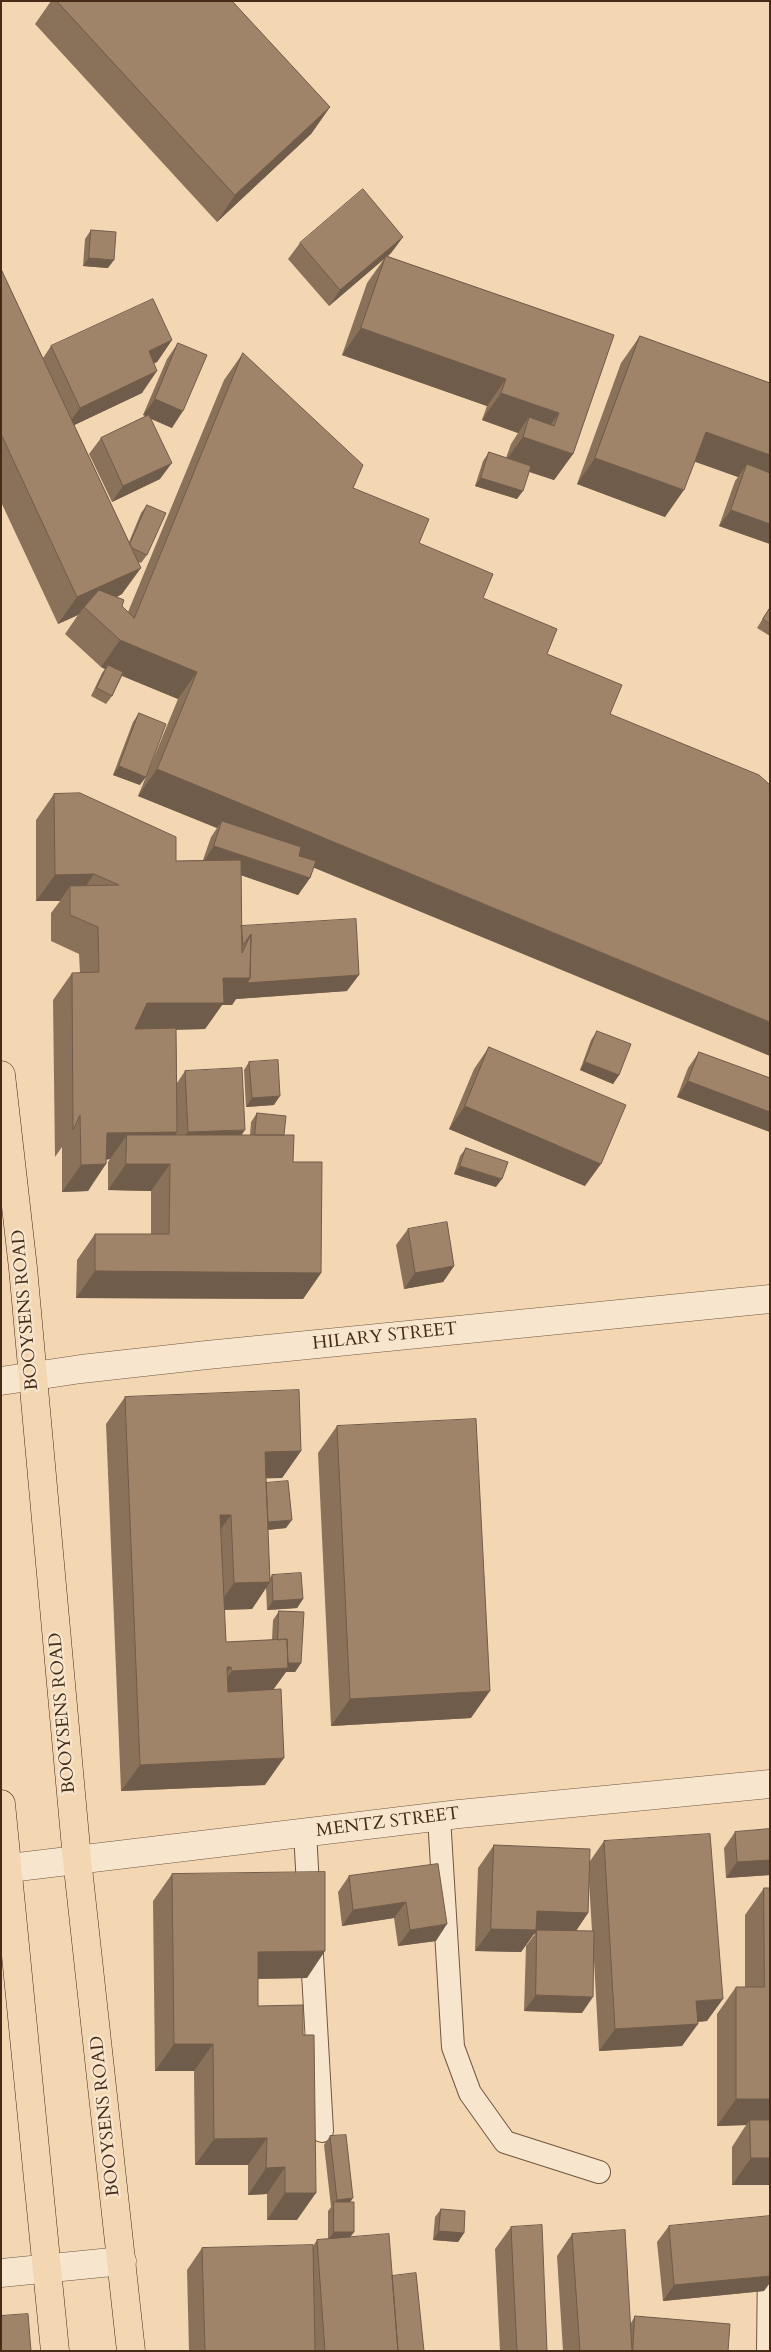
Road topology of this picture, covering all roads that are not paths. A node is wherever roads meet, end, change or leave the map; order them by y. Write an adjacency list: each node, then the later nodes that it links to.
1 (1, 1075): 3 (main road, BOOYSENS ROAD)
2 (770, 1299): 3 (street, HILARY STREET)
3 (32, 1377): 4 (street, HILARY STREET); 9 (main road, BOOYSENS ROAD)
4 (1, 1381)
5 (770, 1784): 7 (street, MENTZ STREET)
6 (1, 1804): 10 (main road)
7 (439, 1817): 8 (street, MENTZ STREET); 12 (lane)
8 (305, 1832): 9 (street, MENTZ STREET); 11 (lane)
9 (77, 1859): 10 (street, MENTZ STREET); 13 (main road, BOOYSENS ROAD)
10 (4, 1869): 15 (main road)
11 (322, 2130)
12 (599, 2172)
13 (122, 2260): 15 (street); 18 (main road, BOOYSENS ROAD)
14 (769, 2264): 19 (lane)
15 (45, 2269): 16 (street); 17 (main road)
16 (1, 2273)
17 (55, 2351)
18 (132, 2351)
19 (768, 2351)

